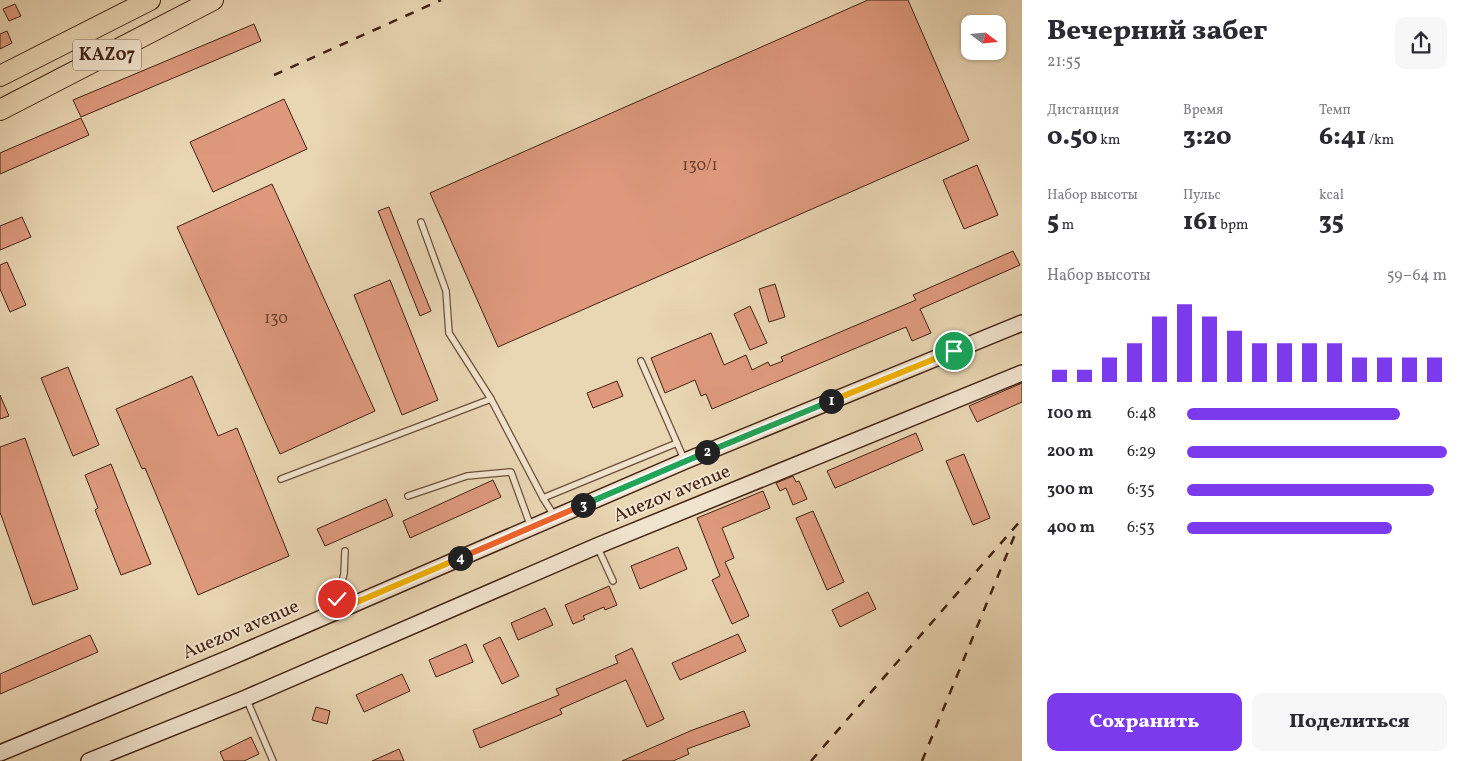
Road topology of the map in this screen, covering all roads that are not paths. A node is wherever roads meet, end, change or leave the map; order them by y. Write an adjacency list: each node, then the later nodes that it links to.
1 (150, 0): 3 (highway, KAZ07)
2 (213, 0): 4 (highway, KAZ07)
3 (0, 76)
4 (0, 110)
5 (420, 222): 9 (lane)
6 (1022, 323): 11 (main road, Auezov avenue)
7 (641, 361): 10 (lane)
8 (1022, 373): 17 (main road, Auezov avenue)
9 (490, 399): 12 (lane); 14 (lane)
10 (677, 443): 11 (lane); 14 (lane)
11 (684, 461): 15 (main road, Auezov avenue)
12 (281, 479)
13 (408, 496): 16 (lane)
14 (543, 498): 15 (lane)
15 (555, 517): 16 (main road, Auezov avenue)
16 (531, 527): 20 (main road, Auezov avenue)
17 (597, 546): 19 (lane); 21 (main road, Auezov avenue)
18 (345, 551): 20 (lane)
19 (613, 581)
20 (343, 608): 22 (main road, Auezov avenue)
21 (246, 698): 23 (main road, Auezov avenue); 24 (lane)
22 (0, 752)
23 (89, 761)
24 (273, 761)

